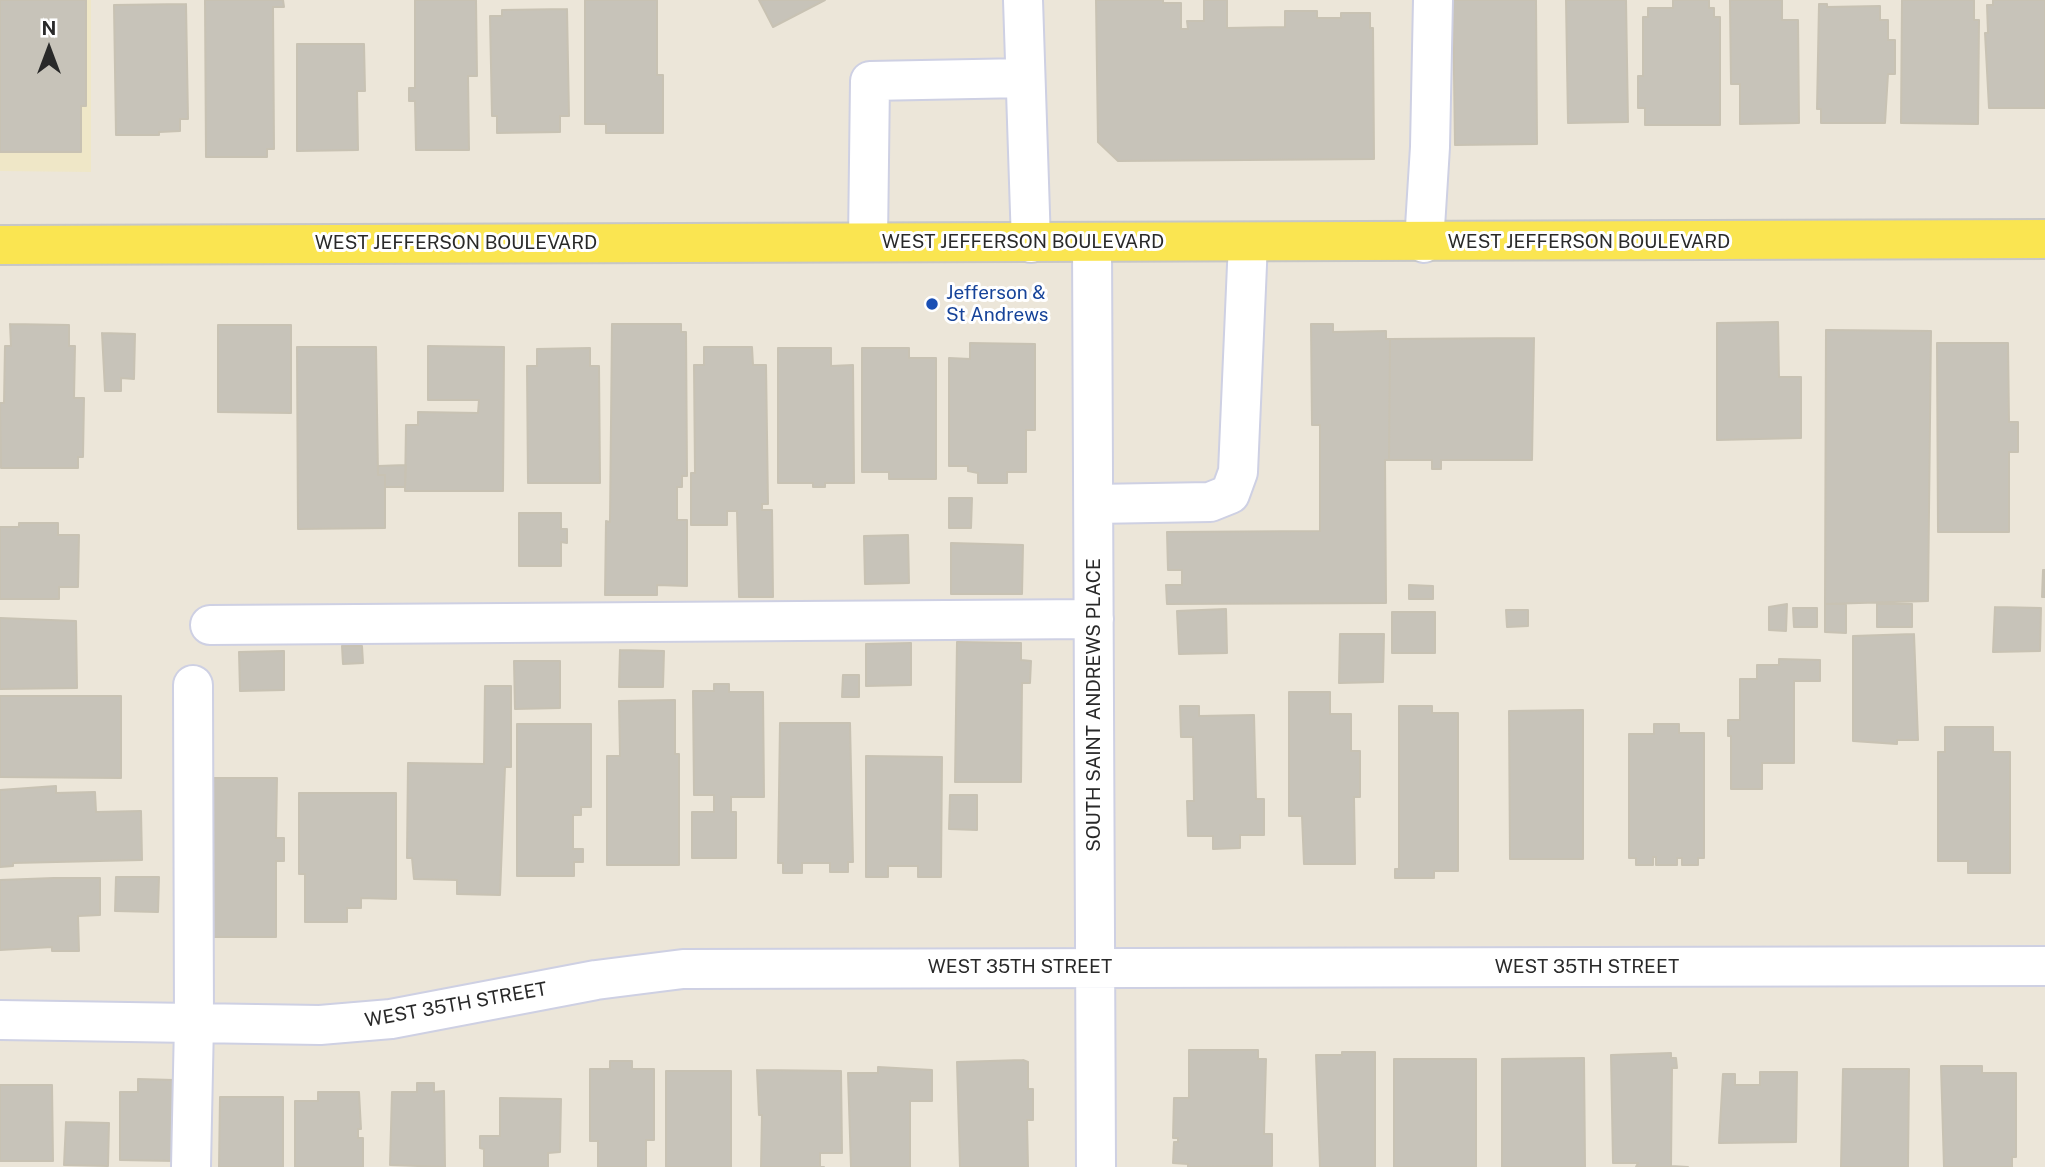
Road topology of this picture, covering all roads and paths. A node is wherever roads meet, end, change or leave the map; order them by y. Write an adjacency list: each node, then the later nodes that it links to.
1 (1023, 0): 3 (street)
2 (1433, 0): 8 (street)
3 (1024, 78): 5 (street); 7 (street)
4 (2045, 239): 8 (main road, WEST JEFFERSON BOULEVARD)
5 (868, 240): 7 (main road, WEST JEFFERSON BOULEVARD); 10 (main road, WEST JEFFERSON BOULEVARD)
6 (1248, 242): 8 (main road, WEST JEFFERSON BOULEVARD); 9 (main road, WEST JEFFERSON BOULEVARD); 11 (street)
7 (1031, 243): 9 (main road, WEST JEFFERSON BOULEVARD)
8 (1424, 243)
9 (1092, 244): 11 (street, SOUTH SAINT ANDREWS PLACE)
10 (0, 245)
11 (1094, 504): 12 (street, SOUTH SAINT ANDREWS PLACE)
12 (1094, 619): 13 (street); 16 (street, SOUTH SAINT ANDREWS PLACE)
13 (210, 625)
14 (193, 685): 18 (street)
15 (2045, 966): 16 (street, WEST 35TH STREET)
16 (1096, 968): 18 (street, WEST 35TH STREET); 20 (street, SOUTH SAINT ANDREWS PLACE)
17 (0, 1020): 18 (street, WEST 35TH STREET)
18 (194, 1023): 19 (street)
19 (191, 1167)
20 (1096, 1167)

